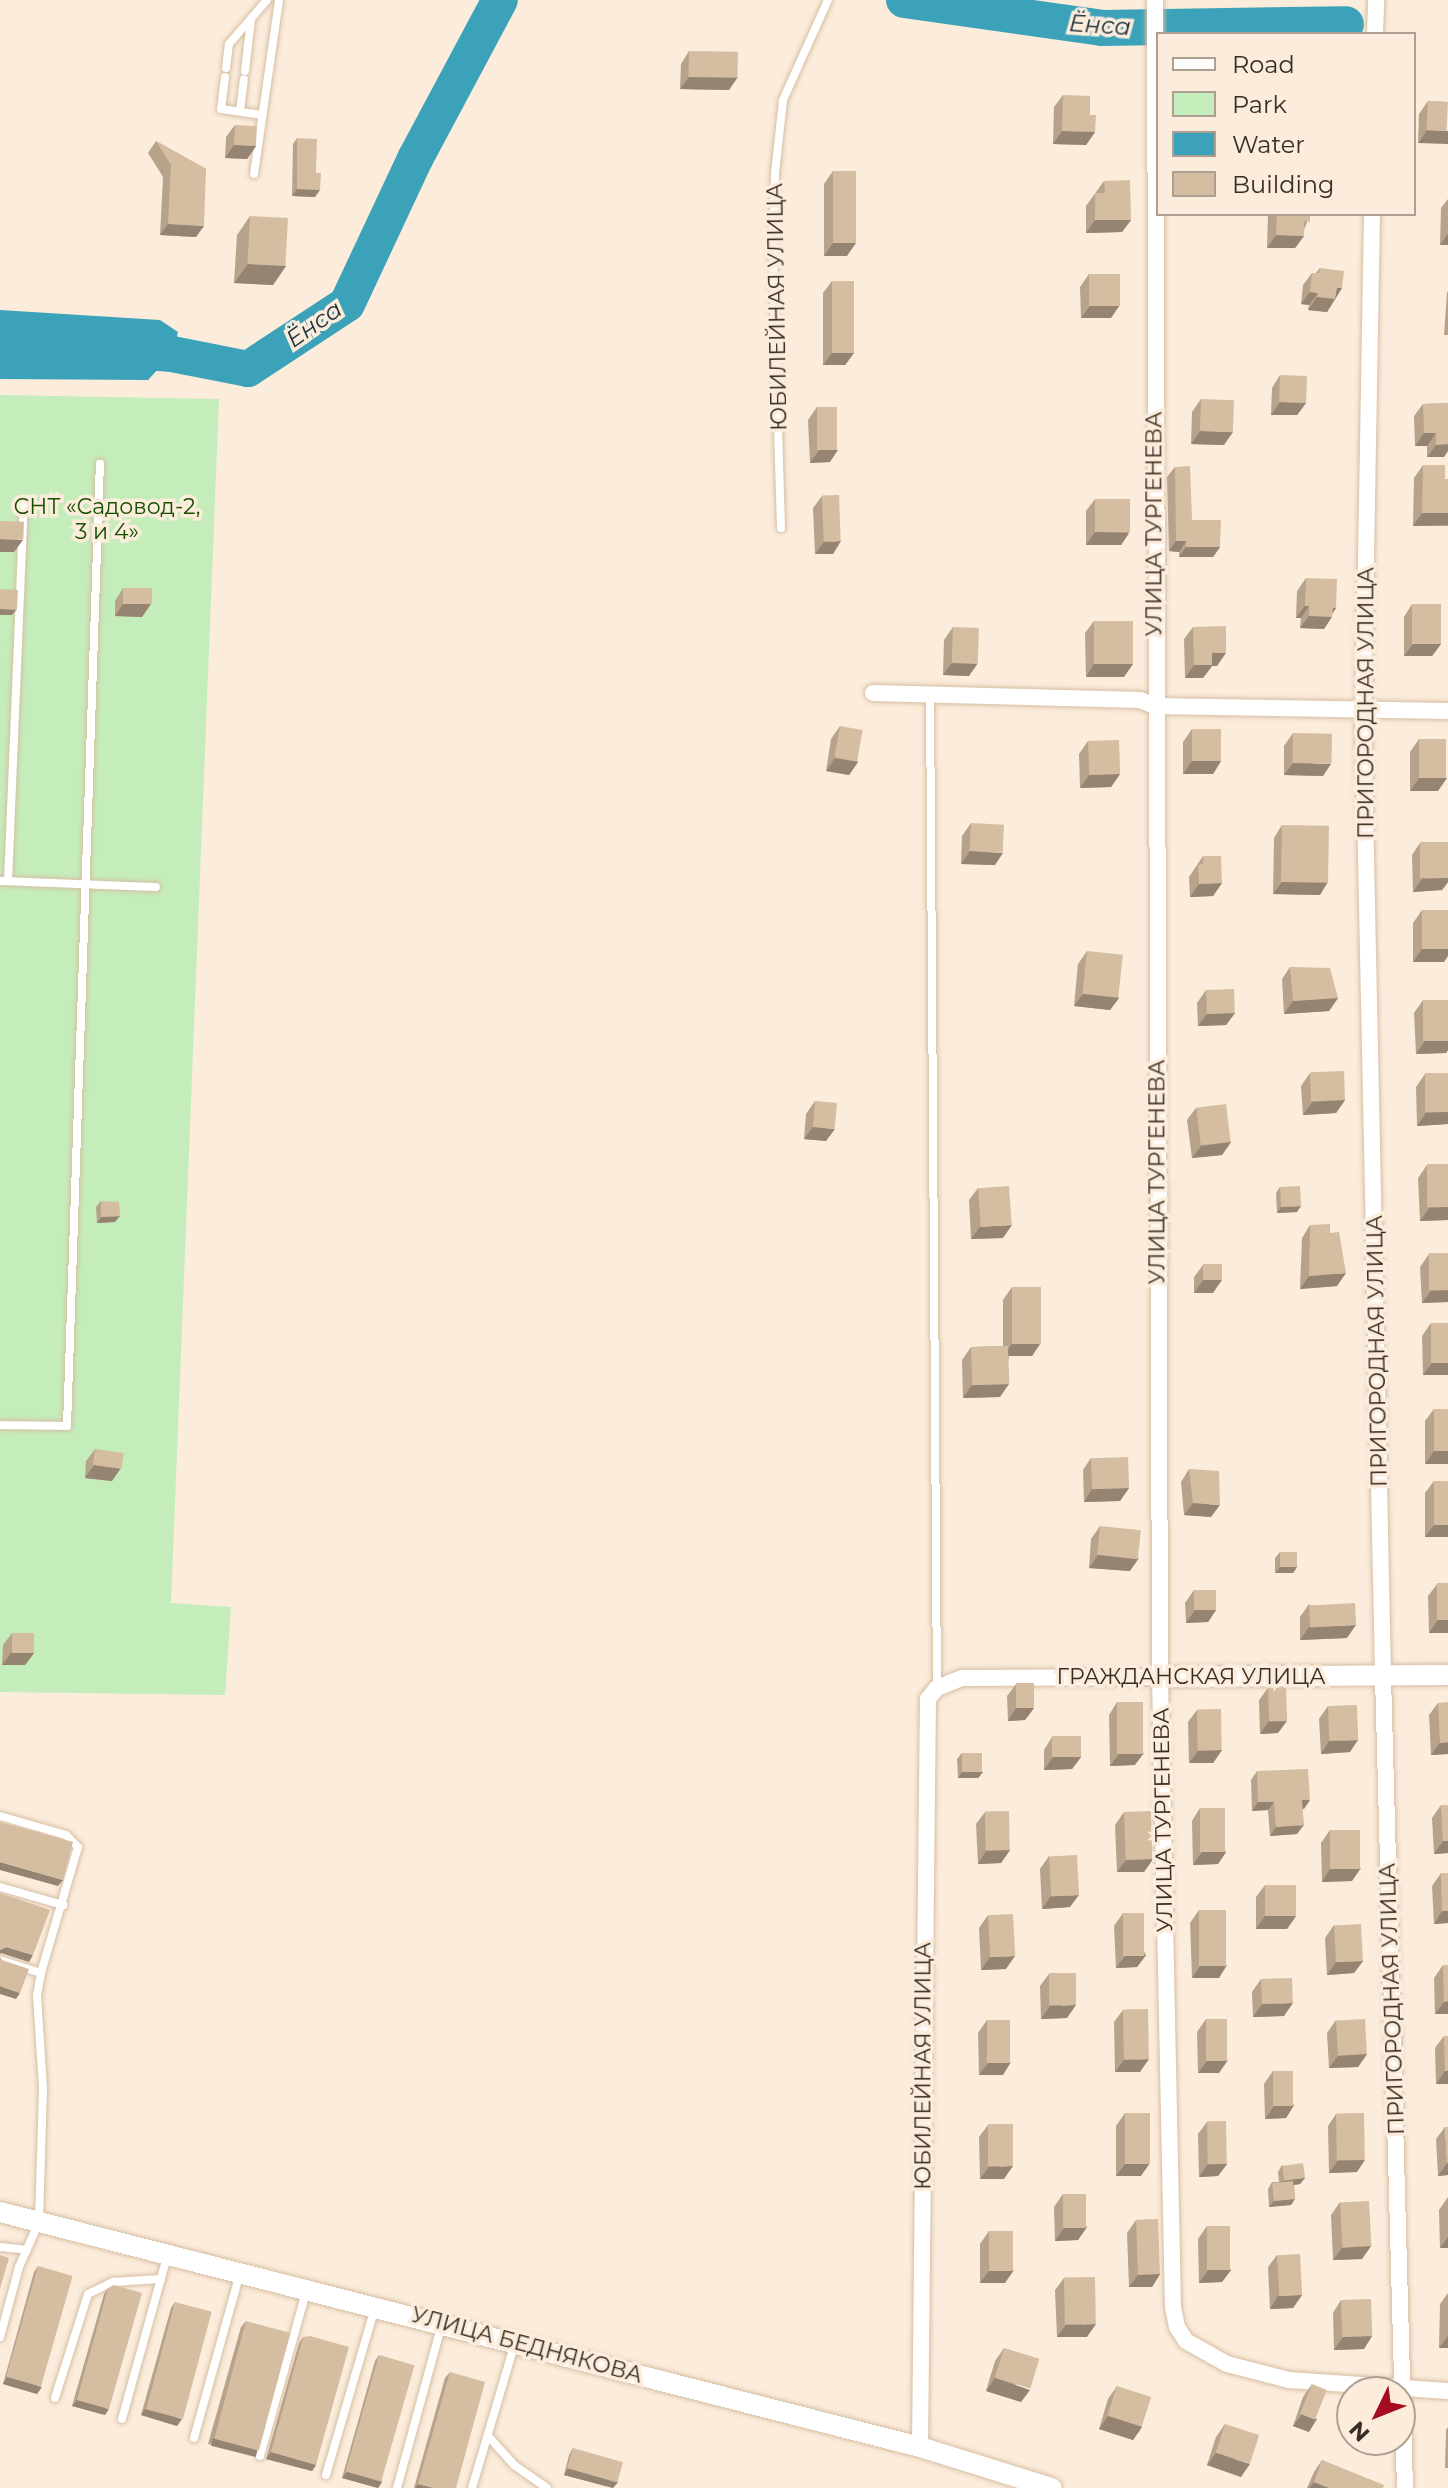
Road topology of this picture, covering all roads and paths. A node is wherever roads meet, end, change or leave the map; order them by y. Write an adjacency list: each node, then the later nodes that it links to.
1 (267, 0): 6 (lane)
2 (279, 0): 9 (lane)
3 (828, 0): 14 (lane, ЮБИЛЕЙНАЯ УЛИЦА)
4 (1155, 0): 17 (street, УЛИЦА ТУРГЕНЕВА)
5 (1376, 0): 7 (street)
6 (252, 18): 8 (lane); 8 (lane)
7 (1375, 32)
8 (240, 111): 9 (lane)
9 (263, 115): 10 (lane)
10 (254, 174)
11 (1372, 216): 19 (street, ПРИГОРОДНАЯ УЛИЦА)
12 (100, 464): 21 (lane)
13 (24, 506): 20 (lane)
14 (781, 528)
15 (873, 693): 16 (street)
16 (930, 694): 17 (street); 27 (lane)
17 (1155, 706): 19 (street); 26 (street, УЛИЦА ТУРГЕНЕВА)
18 (1448, 711): 19 (street)
19 (1363, 712): 25 (street, ПРИГОРОДНАЯ УЛИЦА)
20 (4, 881): 21 (lane)
21 (85, 884): 22 (lane); 23 (lane)
22 (156, 887)
23 (0, 1425)
24 (1448, 1675): 25 (street, ГРАЖДАНСКАЯ УЛИЦА)
25 (1383, 1676): 26 (street, ГРАЖДАНСКАЯ УЛИЦА); 45 (street, ПРИГОРОДНАЯ УЛИЦА)
26 (1160, 1677): 27 (street, ГРАЖДАНСКАЯ УЛИЦА); 46 (street, УЛИЦА ТУРГЕНЕВА)
27 (937, 1688): 53 (street, ЮБИЛЕЙНАЯ УЛИЦА)
28 (0, 1816): 30 (lane)
29 (0, 1887): 30 (lane)
30 (63, 1905): 32 (lane)
31 (0, 1960): 32 (lane)
32 (41, 1973): 34 (lane)
33 (0, 2212): 34 (street, УЛИЦА БЕДНЯКОВА)
34 (39, 2222): 36 (lane); 37 (street, УЛИЦА БЕДНЯКОВА)
35 (0, 2247): 36 (lane)
36 (27, 2250): 43 (lane)
37 (168, 2254): 38 (street, УЛИЦА БЕДНЯКОВА); 39 (lane)
38 (240, 2272): 40 (street, УЛИЦА БЕДНЯКОВА); 52 (lane)
39 (161, 2279): 49 (lane); 50 (lane)
40 (307, 2288): 41 (street, УЛИЦА БЕДНЯКОВА); 54 (lane)
41 (375, 2306): 42 (street, УЛИЦА БЕДНЯКОВА); 56 (lane)
42 (442, 2322): 44 (street, УЛИЦА БЕДНЯКОВА); 57 (lane)
43 (0, 2337)
44 (516, 2342): 51 (lane); 53 (street, УЛИЦА БЕДНЯКОВА)
45 (1403, 2376)
46 (1336, 2384)
47 (1416, 2390): 48 (street)
48 (1448, 2391)
49 (55, 2398)
50 (122, 2419)
51 (488, 2436): 58 (lane); 59 (lane)
52 (194, 2438)
53 (920, 2447): 60 (street, УЛИЦА БЕДНЯКОВА)
54 (260, 2456)
55 (1404, 2456): 61 (street, ПРИГОРОДНАЯ УЛИЦА)
56 (326, 2475)
57 (397, 2488)
58 (472, 2488)
59 (547, 2488)
60 (1052, 2488)
61 (1405, 2488)

